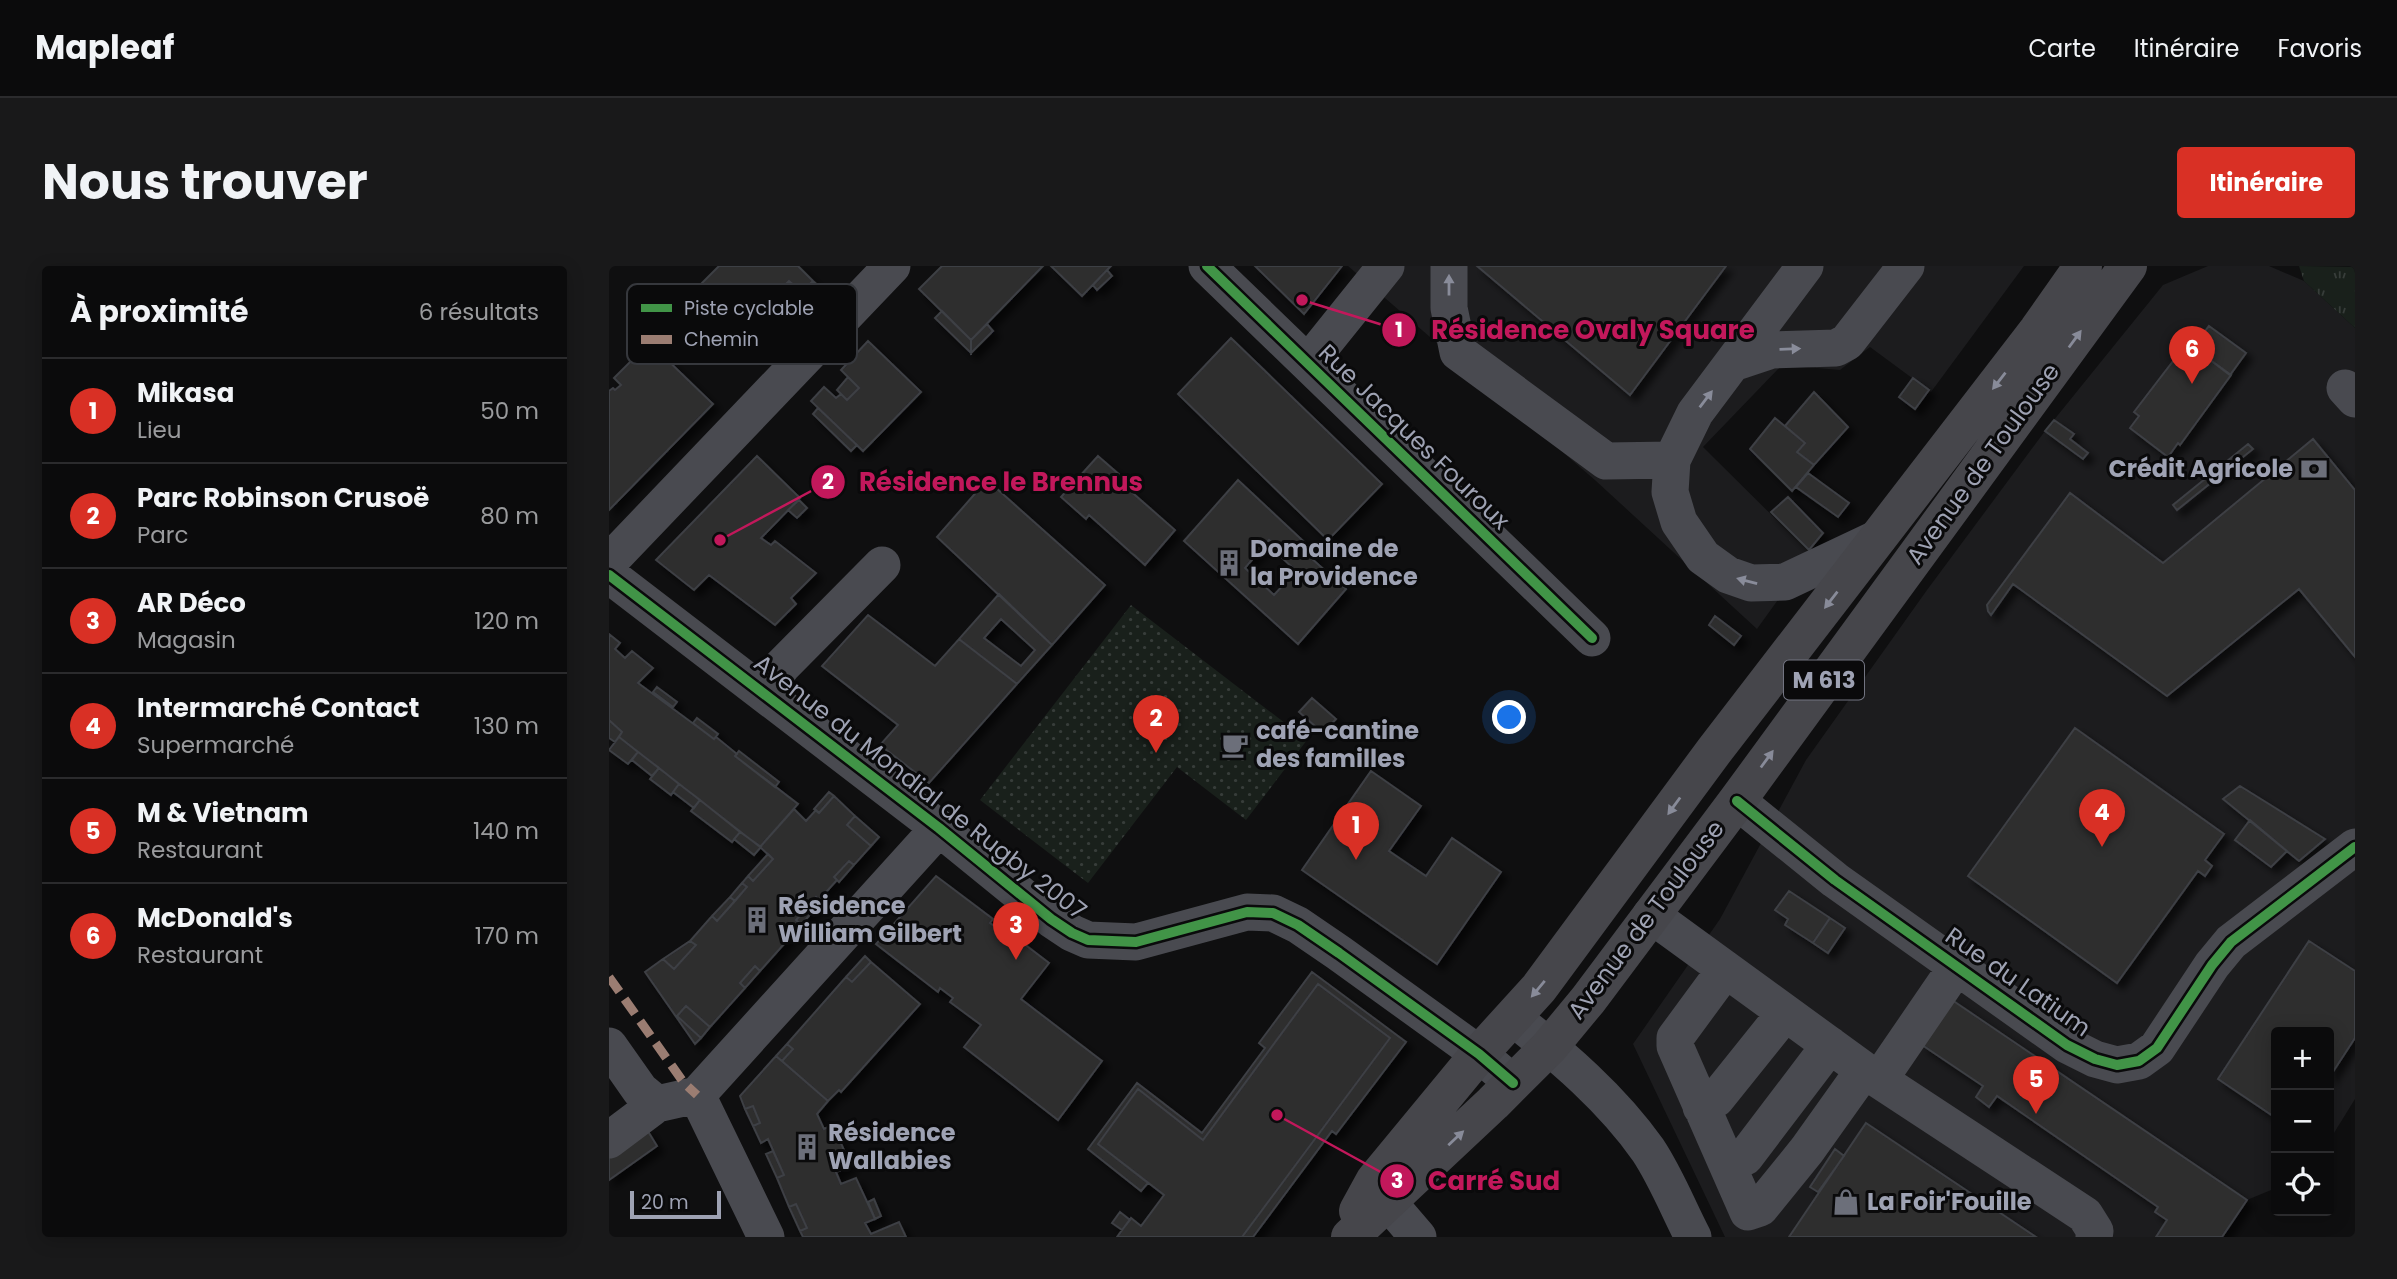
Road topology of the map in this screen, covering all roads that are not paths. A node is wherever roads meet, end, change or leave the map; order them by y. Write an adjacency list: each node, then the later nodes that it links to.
1 (892, 266): 10 (street)
2 (1207, 266): 12 (street, Rue Jacques Fouroux)
3 (1386, 266): 12 (street)
4 (1449, 266): 15 (street, one-way to 4)
5 (1805, 266): 13 (street)
6 (1906, 266): 13 (street, one-way to 6)
7 (2059, 266): 11 (main road)
8 (2083, 266): 11 (main road, Avenue de Toulouse / M 613)
9 (2130, 267): 22 (main road, Avenue de Toulouse / M 613, one-way to 9)
10 (857, 303)
11 (2039, 330): 16 (main road, Avenue de Toulouse / M 613, one-way to 16)
12 (1308, 363): 20 (street, Rue Jacques Fouroux)
13 (1733, 363): 15 (street, one-way to 13)
14 (798, 364): 17 (street)
15 (1672, 460): 16 (street, one-way to 15)
16 (1878, 538): 29 (main road, Avenue de Toulouse / M 613, one-way to 29)
17 (609, 562)
18 (882, 565): 21 (street)
19 (609, 575): 21 (street, Avenue du Mondial de Rugby 2007)
20 (1592, 638)
21 (763, 692): 23 (street, Avenue du Mondial de Rugby 2007)
22 (1737, 801): 25 (main road, Avenue de Toulouse / M 613); 26 (street, Rue du Latium)
23 (939, 828): 33 (street, Avenue du Mondial de Rugby 2007); 36 (street)
24 (2355, 847): 26 (street, Rue du Latium)
25 (1651, 915): 27 (street); 32 (main road, Avenue de Toulouse / M 613)
26 (1957, 966): 34 (street)
27 (1725, 970): 28 (street); 38 (street)
28 (1785, 1013): 30 (street); 38 (street)
29 (1513, 1018): 32 (street); 33 (main road, Avenue de Toulouse / M 613)
30 (1830, 1045): 34 (street); 40 (street)
31 (609, 1046): 37 (street)
32 (1549, 1047): 35 (main road, Avenue de Toulouse / M 613); 46 (street)
33 (1479, 1054): 35 (street, Avenue du Mondial de Rugby 2007); 43 (main road, Avenue de Toulouse / M 613)
34 (1872, 1075): 40 (street); 47 (street)
35 (1513, 1083): 41 (main road, Avenue de Toulouse / M 613, one-way to 35)
36 (697, 1095): 37 (street); 42 (street)
37 (657, 1104): 39 (street)
38 (1701, 1107): 40 (street)
39 (609, 1140)
40 (1727, 1164)
41 (1388, 1202): 44 (main road, Avenue de Toulouse / M 613); 45 (street)
42 (766, 1237)
43 (1343, 1237)
44 (1350, 1237)
45 (1418, 1237)
46 (1693, 1237)
47 (2094, 1237)

